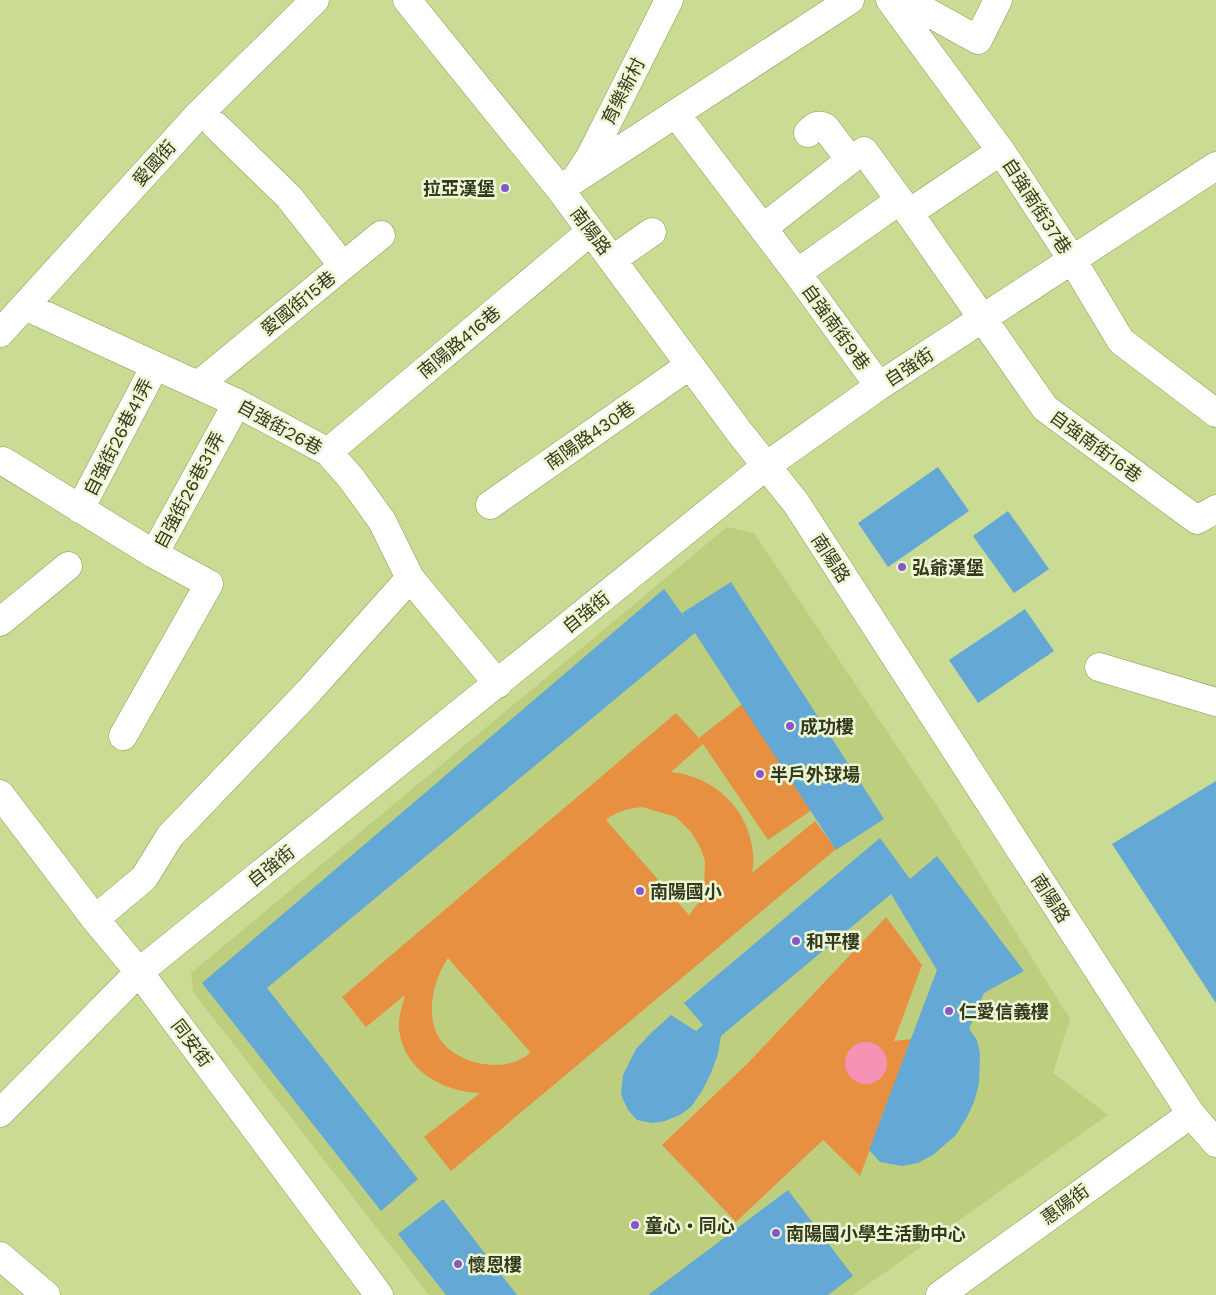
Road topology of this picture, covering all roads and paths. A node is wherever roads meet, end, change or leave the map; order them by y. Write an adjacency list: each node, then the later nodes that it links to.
1 (315, 0): 24 (street, 愛國街)
2 (407, 0): 14 (street, 南陽路)
3 (669, 0): 14 (street, 育樂新村)
4 (850, 0): 8 (street)
5 (890, 0): 11 (street, 自強南街37巷)
6 (900, 0): 7 (street)
7 (998, 0)
8 (676, 114): 14 (street); 16 (street)
9 (216, 126): 22 (street, 愛國街15巷)
10 (808, 133): 12 (street)
11 (1001, 151): 15 (street, 自強南街9巷); 21 (street, 自強南街37巷)
12 (850, 160): 15 (street); 16 (street)
13 (1216, 166): 21 (street, 自強街)
14 (567, 184): 17 (street, 南陽路)
15 (905, 207): 23 (street, 自強南街9巷); 25 (street)
16 (763, 228): 23 (street)
17 (591, 231): 20 (street, 南陽路); 33 (street, 南陽路416巷)
18 (652, 232): 20 (street)
19 (381, 235): 22 (street)
20 (612, 260): 27 (street, 南陽路)
21 (1073, 261): 25 (street, 自強街); 32 (street, 自強南街37巷)
22 (343, 266): 29 (street, 愛國街15巷)
23 (797, 273): 30 (street, 自強南街9巷)
24 (25, 306): 26 (street, 愛國街); 28 (street, 自強街26巷)
25 (983, 320): 30 (street, 自強街); 38 (street, 自強南街16巷)
26 (0, 333)
27 (690, 365): 35 (street, 南陽路); 36 (street, 南陽路430巷)
28 (155, 366): 29 (street, 自強街26巷); 37 (street, 自強街26巷41弄)
29 (198, 385): 31 (street, 自強街26巷)
30 (879, 386): 35 (street, 自強街)
31 (237, 403): 33 (street, 自強街26巷); 39 (street, 自強街26巷31弄)
32 (1216, 413)
33 (328, 452): 41 (street, 自強街26巷)
34 (3, 461): 37 (street, 自強街26巷41弄)
35 (766, 466): 44 (street, 自強街); 51 (street, 南陽路)
36 (490, 505)
37 (80, 509): 39 (street, 自強街26巷41弄)
38 (1214, 511)
39 (154, 554): 46 (street, 自強街26巷31弄)
40 (68, 566): 42 (street)
41 (410, 578): 44 (street, 自強街26巷); 48 (street)
42 (0, 622)
43 (1099, 667): 45 (street)
44 (498, 684): 49 (street, 自強街)
45 (1216, 702)
46 (123, 736)
47 (0, 794): 48 (street, 同安街)
48 (95, 919): 49 (street, 同安街)
49 (139, 972): 50 (street, 自強街); 55 (street, 同安街)
50 (0, 1114)
51 (1191, 1114): 52 (street, 南陽路); 56 (street, 惠陽街)
52 (1216, 1143)
53 (0, 1256): 54 (street)
54 (46, 1295)
55 (379, 1295)
56 (940, 1295)

